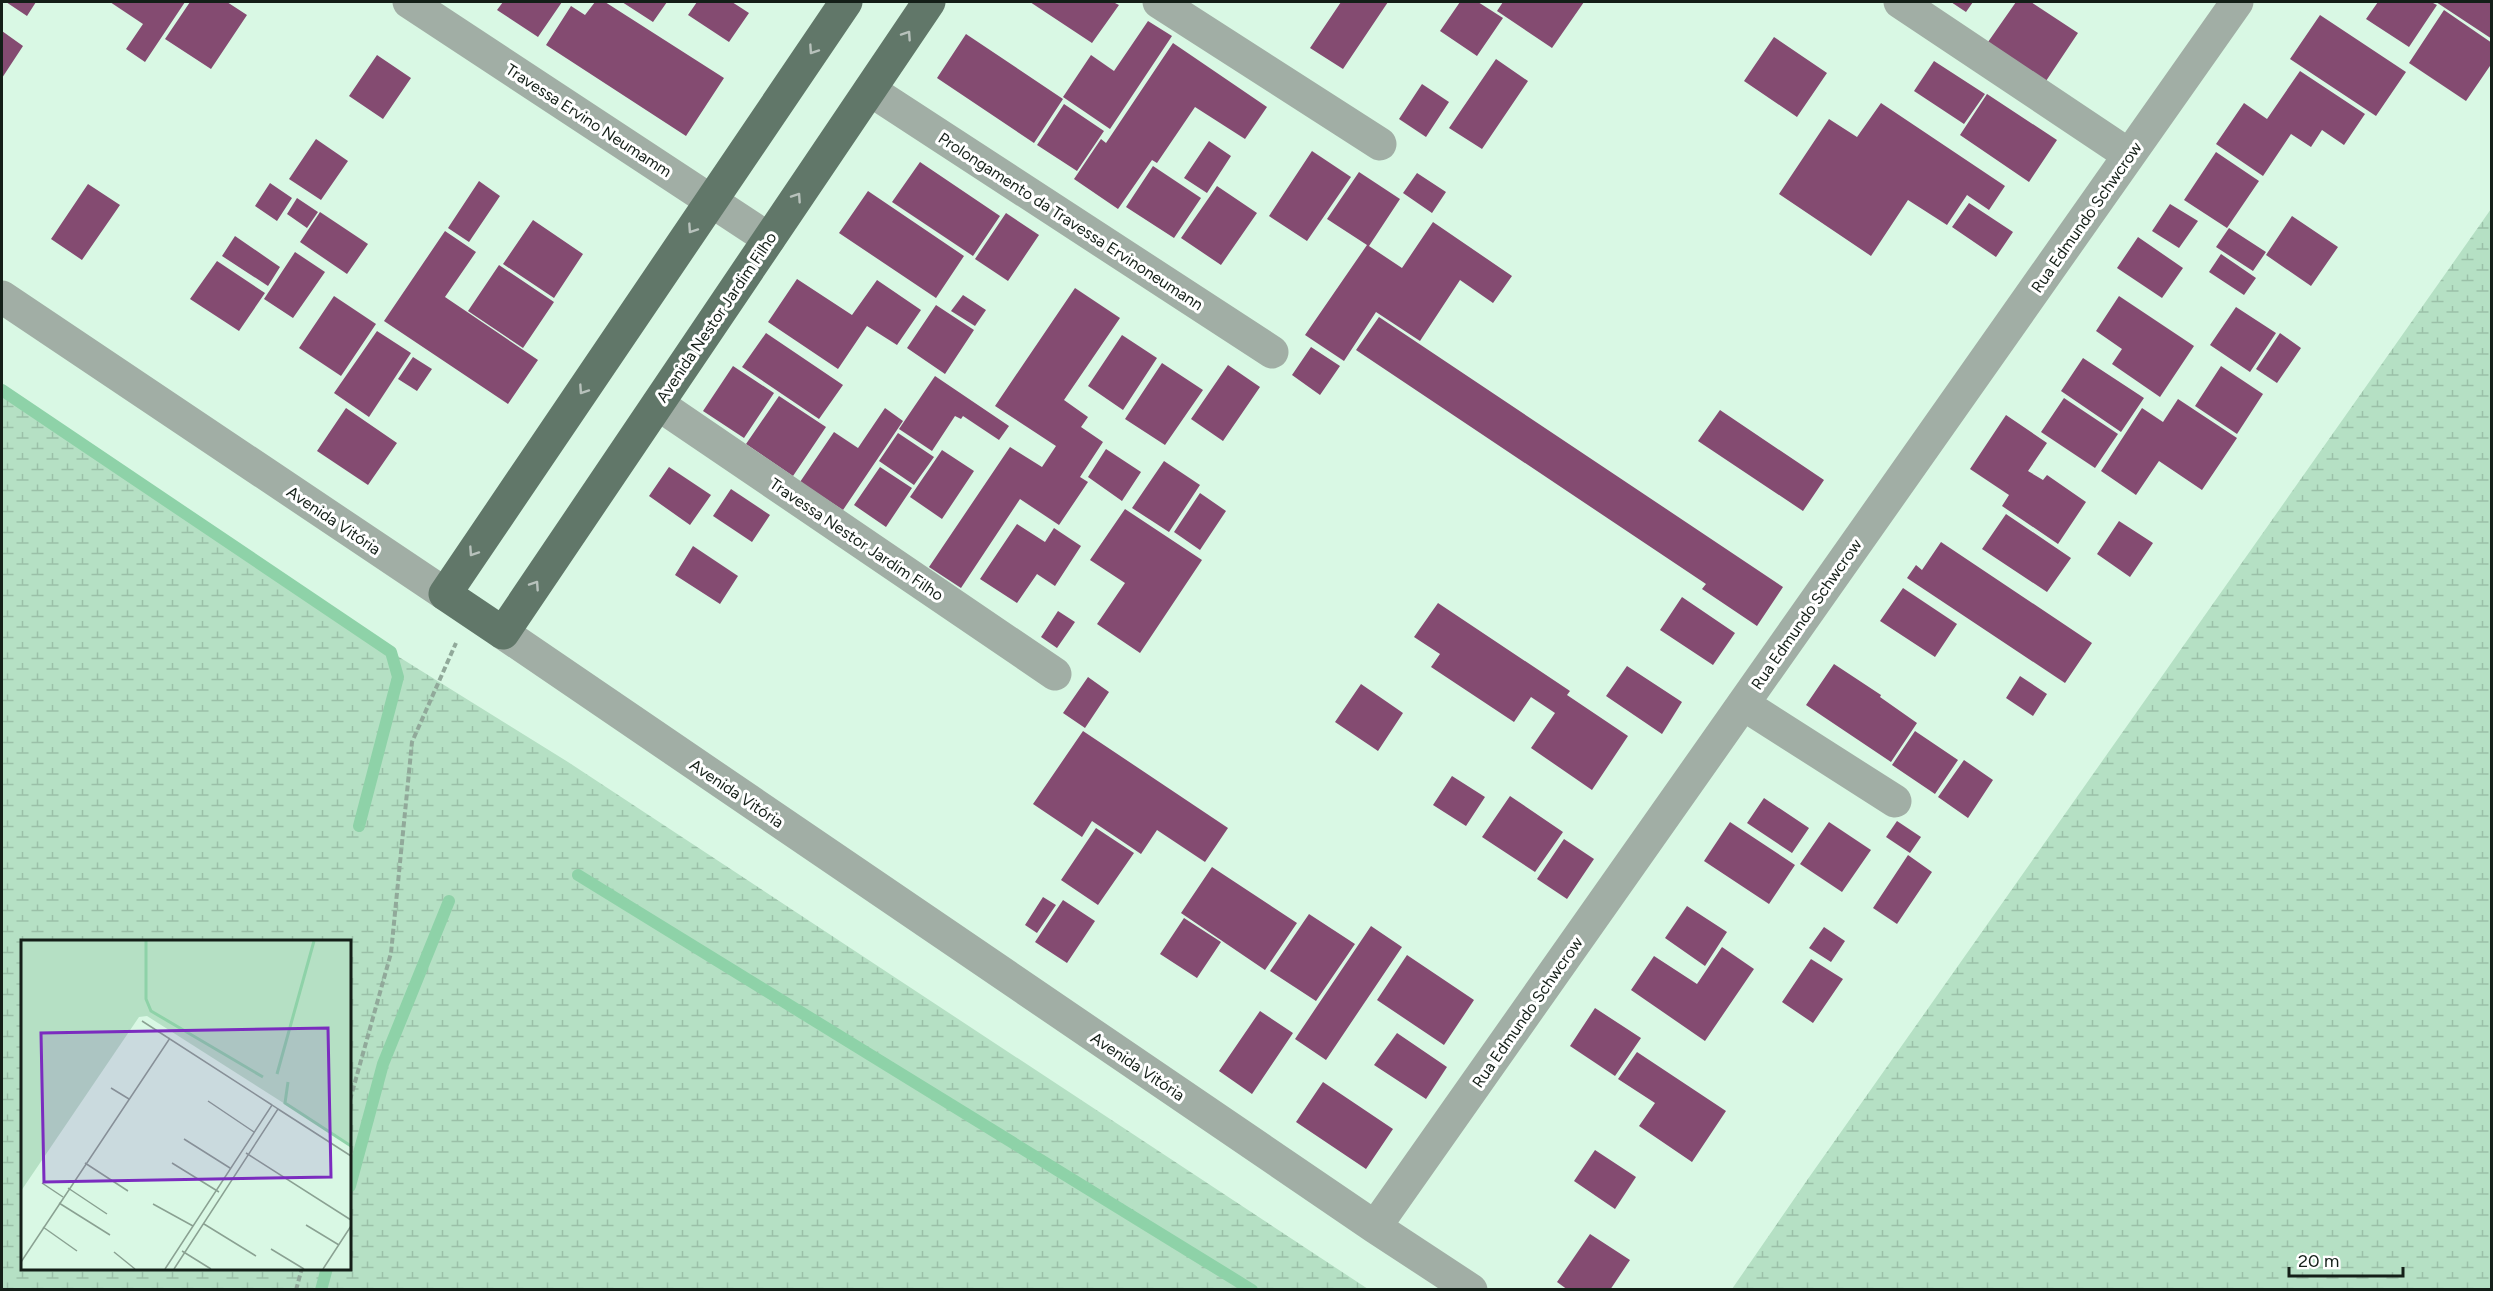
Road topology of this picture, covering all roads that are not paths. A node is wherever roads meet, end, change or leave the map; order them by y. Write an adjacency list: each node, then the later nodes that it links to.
1 (409, 2): 10 (street, Travessa Ervino Neumamm)
2 (846, 2): 10 (main road, one-way to 10)
3 (930, 2): 7 (main road, Avenida Nestor Jardim Filho, one-way to 3)
4 (1159, 2): 8 (street)
5 (1900, 2): 9 (street)
6 (2237, 2): 9 (street, Rua Edmundo Schwcrow)
7 (870, 90): 11 (main road, Avenida Nestor Jardim Filho, one-way to 7); 13 (street, Prolongamento da Travessa Ervinoneumann)
8 (1380, 144)
9 (2129, 155): 18 (street, Rua Edmundo Schwcrow)
10 (711, 201): 11 (street, Travessa Ervino Neumamm); 15 (main road, one-way to 15)
11 (769, 239): 14 (main road, Avenida Nestor Jardim Filho)
12 (2, 297): 15 (street, Avenida Vitória)
13 (1272, 352)
14 (658, 404): 16 (main road, Avenida Nestor Jardim Filho, one-way to 14); 17 (street, Travessa Nestor Jardim Filho)
15 (458, 603): 16 (main road, Avenida Vitória)
16 (503, 633): 20 (street, Avenida Vitória)
17 (1055, 674)
18 (1743, 704): 19 (street); 20 (street, Rua Edmundo Schwcrow)
19 (1895, 801)
20 (1375, 1227): 21 (street, Avenida Vitória)
21 (1471, 1290)

